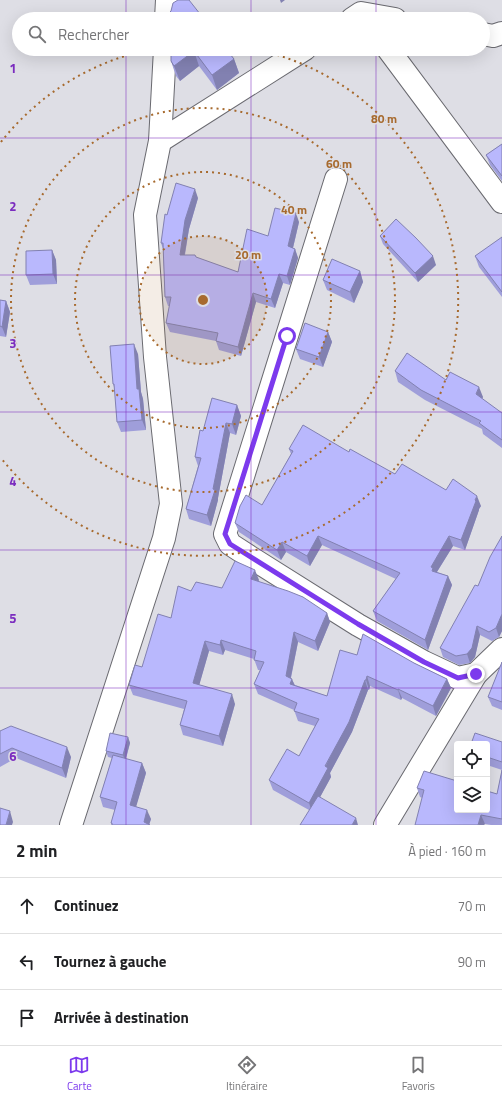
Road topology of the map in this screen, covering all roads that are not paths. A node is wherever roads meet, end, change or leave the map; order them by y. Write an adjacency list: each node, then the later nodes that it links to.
1 (167, 0): 2 (street)
2 (166, 12)
3 (502, 33): 4 (street)
4 (490, 35)
5 (165, 56): 8 (street)
6 (294, 56): 8 (street)
7 (393, 56): 10 (street)
8 (160, 141): 13 (street)
9 (336, 179): 12 (street)
10 (502, 202)
11 (502, 649): 12 (street)
12 (476, 674): 14 (street)
13 (72, 825)
14 (385, 825)

